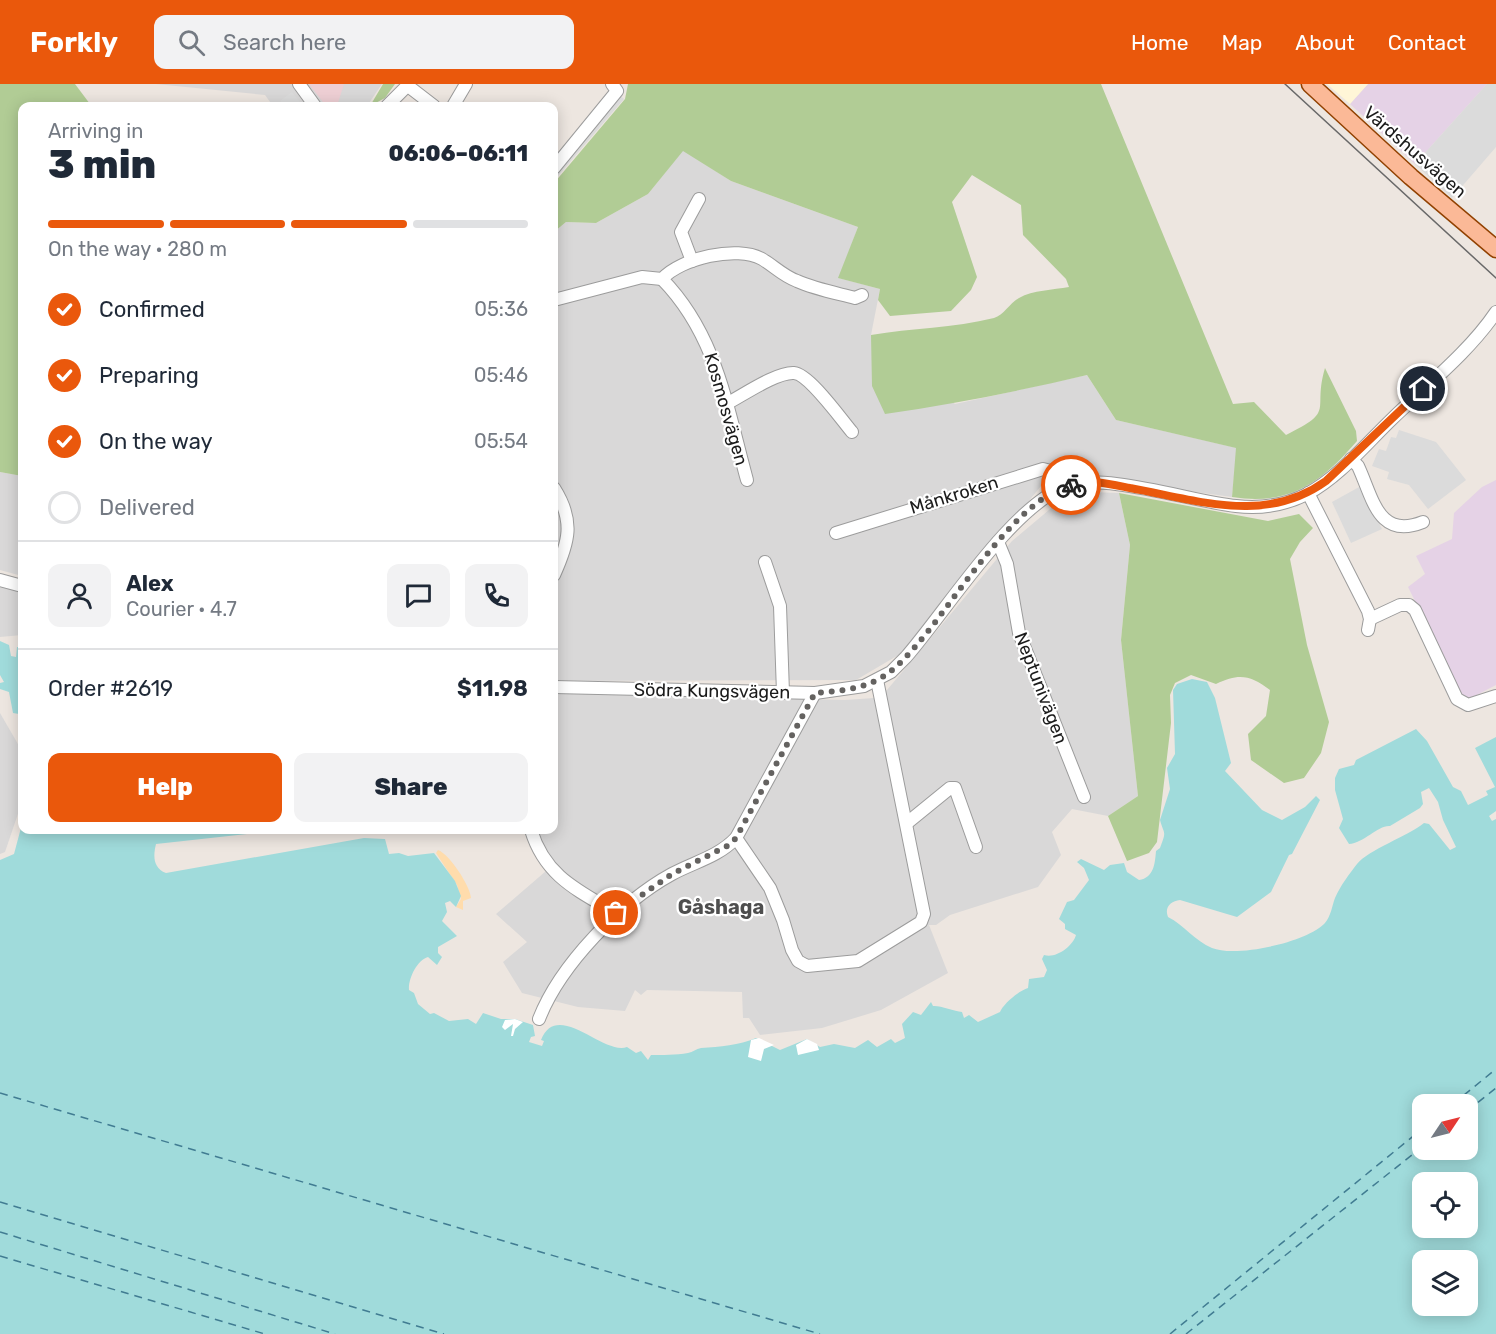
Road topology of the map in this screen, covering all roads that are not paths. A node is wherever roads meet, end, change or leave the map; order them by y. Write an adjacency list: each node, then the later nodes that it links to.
1 (299, 84): 6 (street)
2 (466, 84): 9 (street)
3 (612, 84): 10 (street)
4 (1310, 84): 12 (main road, Värdshusvägen)
5 (409, 85): 7 (street); 8 (street)
6 (312, 102)
7 (391, 102)
8 (429, 102)
9 (455, 102)
10 (558, 163)
11 (699, 199): 13 (street)
12 (1496, 249)
13 (692, 261): 14 (street); 15 (street)
14 (662, 279): 16 (street); 18 (street, Kosmosvägen)
15 (862, 295)
16 (558, 299)
17 (1496, 312): 20 (street, Södra Kungsvägen)
18 (726, 404): 19 (street); 21 (street, Kosmosvägen)
19 (852, 432)
20 (1351, 459): 23 (street, Södra Kungsvägen); 25 (street)
21 (747, 480)
22 (1066, 486): 23 (street, Södra Kungsvägen); 26 (street, Månkroken); 27 (street, Södra Kungsvägen)
23 (1308, 493): 36 (street)
24 (558, 496): 29 (street)
25 (1423, 522)
26 (836, 533)
27 (999, 542): 32 (street, Södra Kungsvägen); 37 (street, Neptunivägen)
28 (765, 562): 34 (street)
29 (558, 564)
30 (0, 580): 31 (street)
31 (18, 585)
32 (878, 680): 35 (street, Södra Kungsvägen); 38 (street)
33 (558, 687): 34 (street, Södra Kungsvägen)
34 (783, 693): 35 (street, Södra Kungsvägen)
35 (815, 693): 40 (street)
36 (1496, 696)
37 (1084, 797)
38 (907, 823): 40 (street); 41 (street)
39 (532, 834): 42 (street)
40 (736, 838): 42 (street)
41 (976, 847)
42 (616, 913): 43 (street)
43 (539, 1019)

